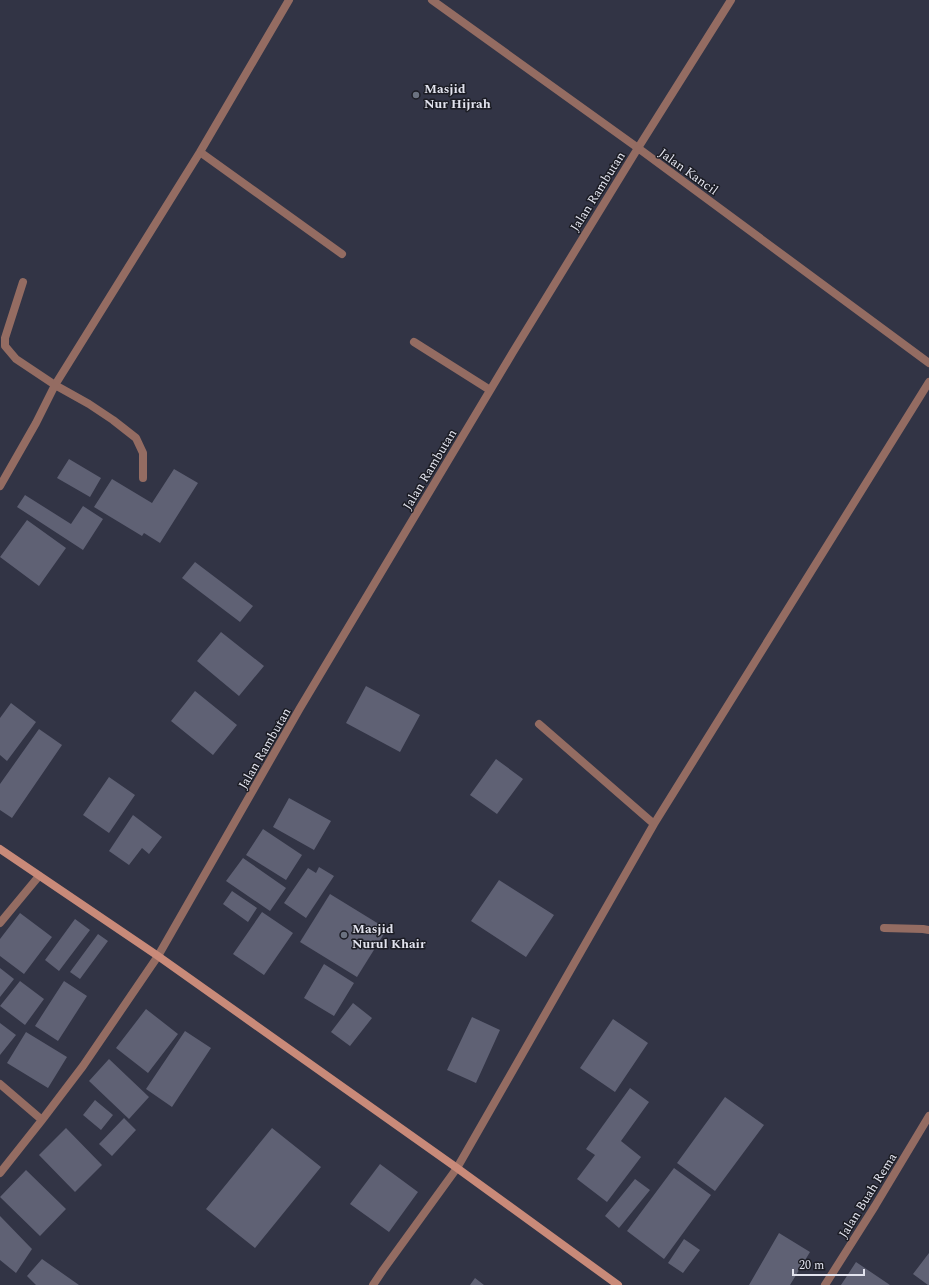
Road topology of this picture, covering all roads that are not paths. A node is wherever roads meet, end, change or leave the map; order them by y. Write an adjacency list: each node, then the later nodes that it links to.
1 (289, 0): 5 (street)
2 (432, 0): 4 (street, Jalan Kancil)
3 (731, 0): 4 (street, Jalan Rambutan)
4 (638, 148): 9 (street, Jalan Kancil); 12 (street, Jalan Rambutan)
5 (200, 152): 6 (street); 11 (street)
6 (342, 254)
7 (22, 282): 11 (street)
8 (414, 342): 12 (street)
9 (929, 363)
10 (929, 382): 16 (street)
11 (54, 385): 13 (street); 14 (street)
12 (490, 390): 22 (street, Jalan Rambutan)
13 (142, 478)
14 (0, 486)
15 (539, 724): 16 (street)
16 (654, 824): 26 (street)
17 (0, 849): 18 (street)
18 (39, 876): 19 (street); 22 (street)
19 (0, 923)
20 (884, 928): 21 (street)
21 (929, 930)
22 (158, 956): 25 (street, Jalan Rambutan); 26 (street)
23 (0, 1084): 25 (street)
24 (929, 1116): 30 (street, Jalan Buah Rema)
25 (42, 1120): 27 (street, Jalan Rambutan)
26 (457, 1168): 28 (street); 29 (street)
27 (0, 1173)
28 (373, 1285)
29 (618, 1285)
30 (825, 1285)

